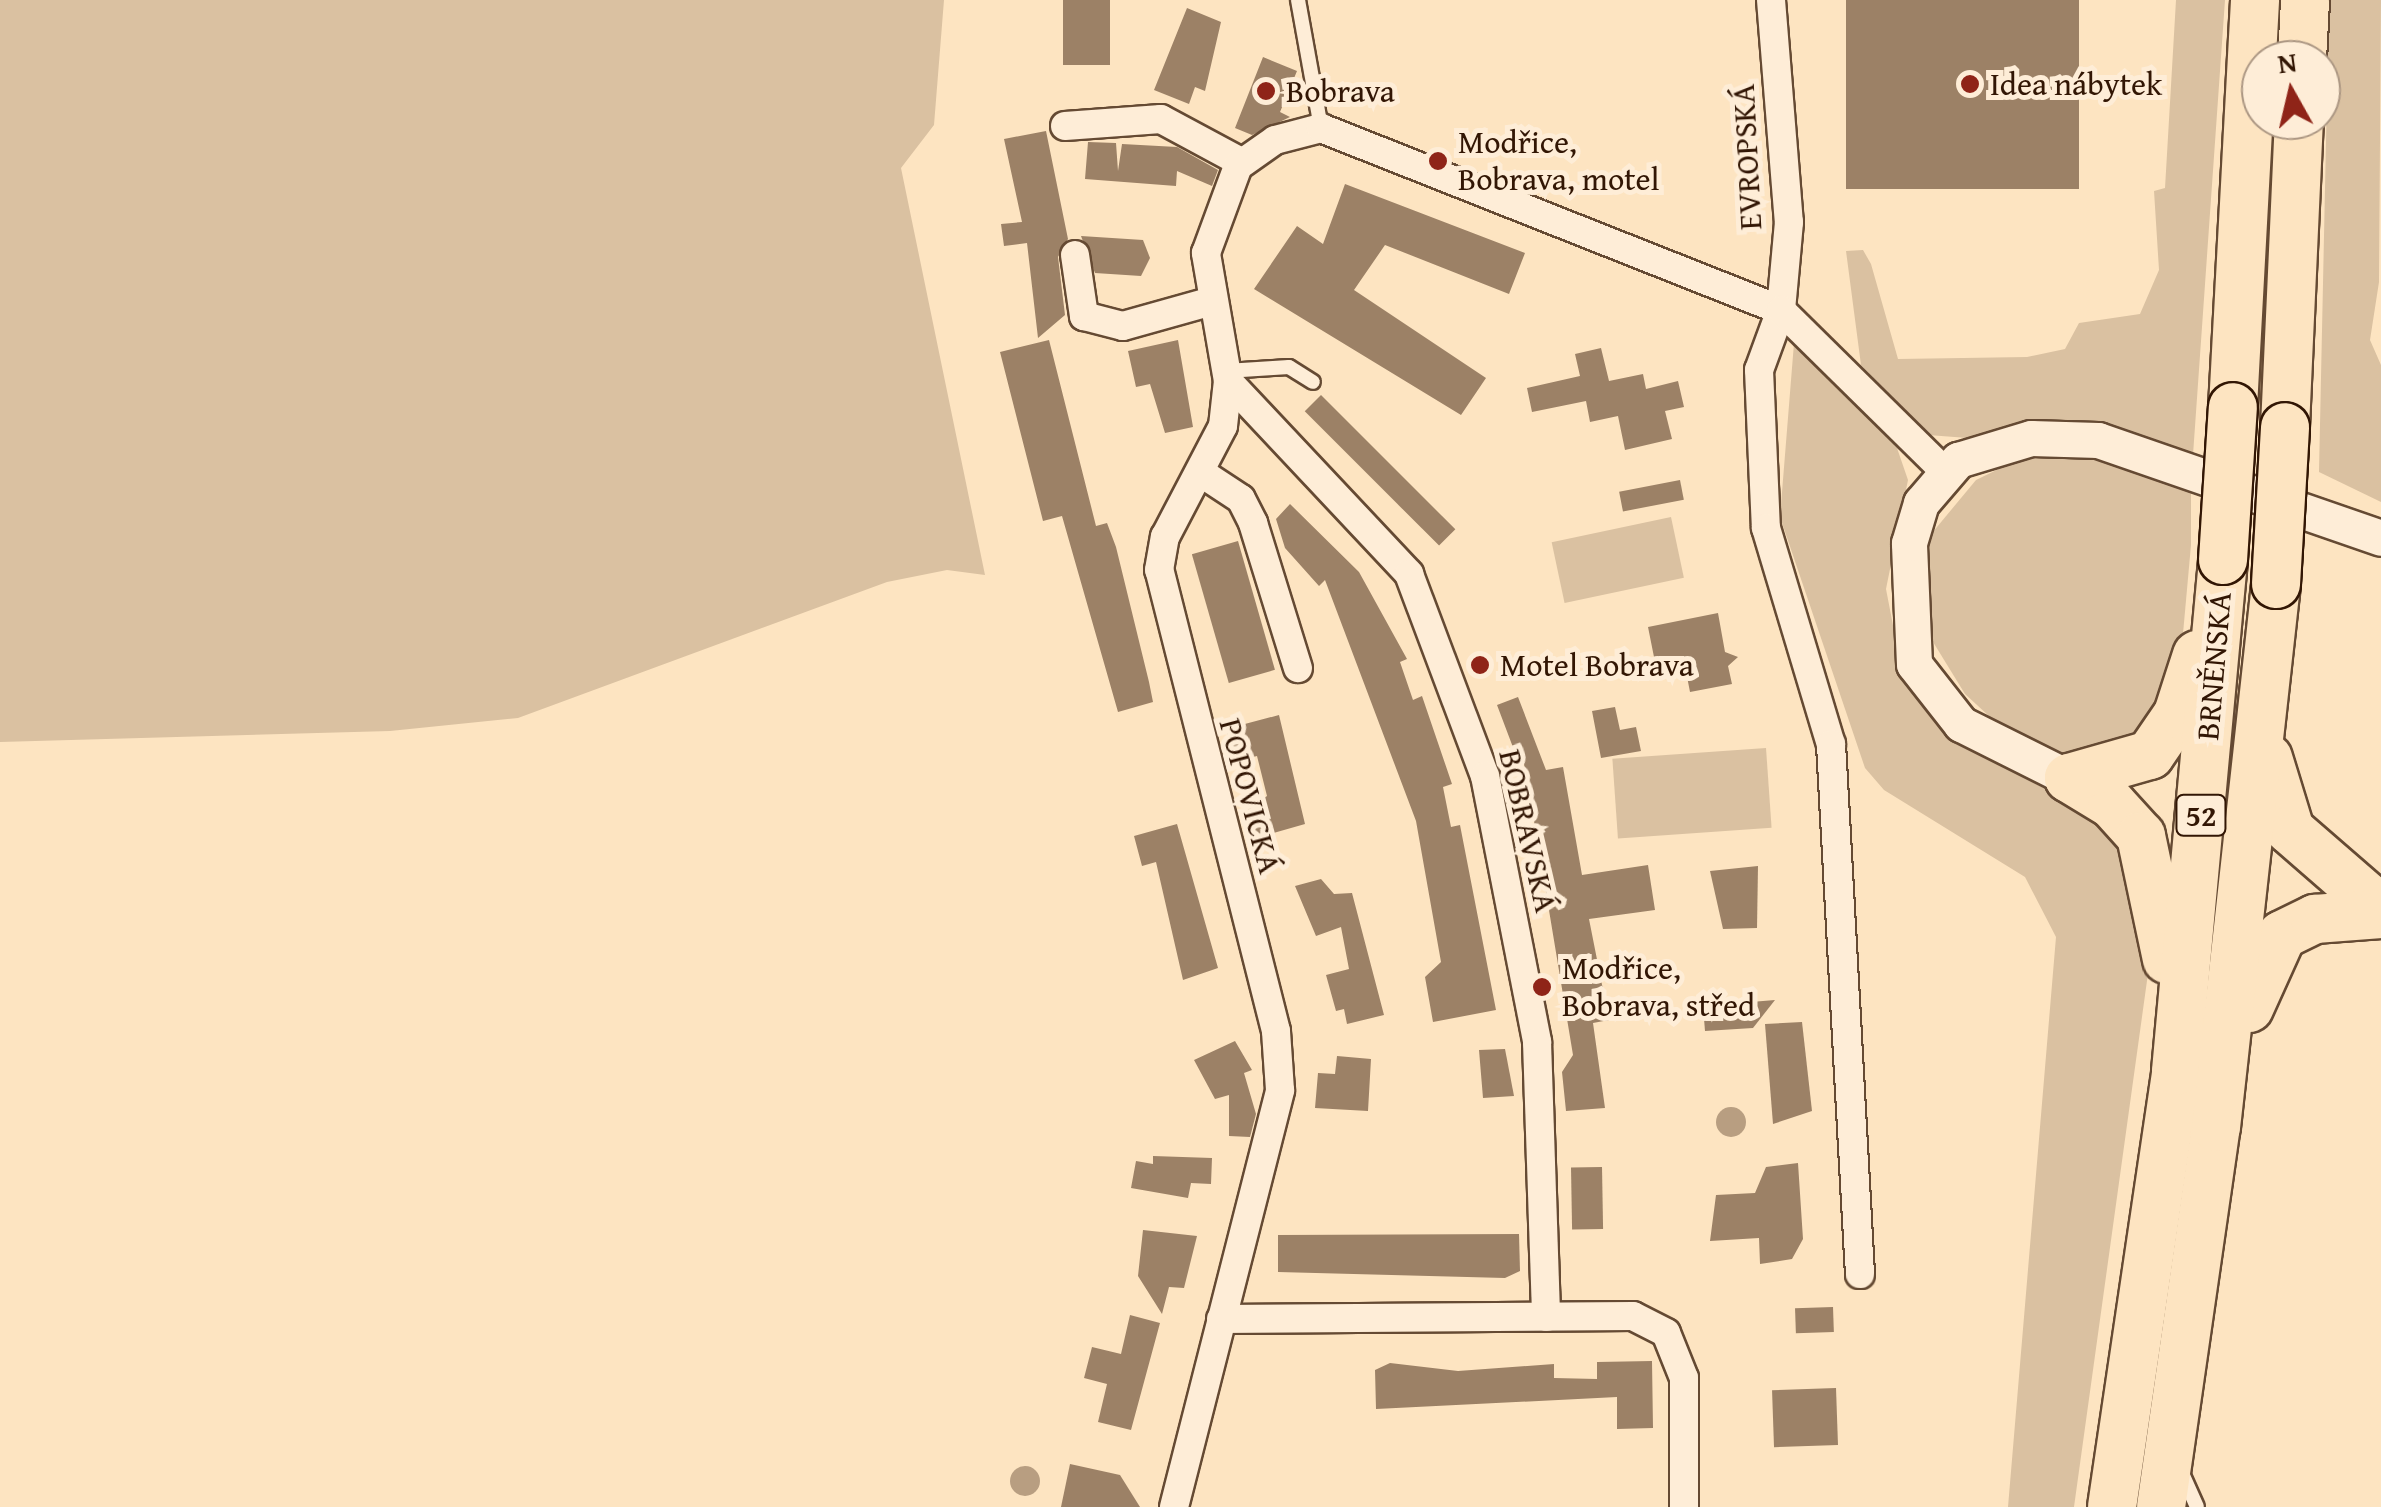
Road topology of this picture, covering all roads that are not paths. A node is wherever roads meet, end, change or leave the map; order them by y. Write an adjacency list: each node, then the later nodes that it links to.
1 (1298, 0): 7 (lane)
2 (1771, 0): 12 (street, EVROPSKÁ)
3 (2254, 0): 18 (highway, BRNĚNSKÁ / 52, bridge)
4 (2305, 0): 5 (highway)
5 (2303, 40)
6 (1065, 126): 9 (street)
7 (1321, 128): 9 (street); 12 (street)
8 (2298, 140): 20 (highway, BRNĚNSKÁ / 52, bridge)
9 (1240, 162): 11 (street, POPOVICKÁ)
10 (1075, 255): 11 (street)
11 (1210, 302): 13 (street, POPOVICKÁ)
12 (1781, 310): 15 (street); 25 (street)
13 (1227, 376): 14 (lane); 16 (street, POPOVICKÁ); 26 (street, BOBRAVSKÁ)
14 (1313, 382)
15 (1944, 471): 17 (street); 21 (street)
16 (1204, 474): 19 (street); 27 (street, POPOVICKÁ)
17 (2381, 538)
18 (2224, 560): 21 (highway); 23 (highway, BRNĚNSKÁ / 52)
19 (1298, 668)
20 (2261, 726): 22 (highway); 24 (highway, BRNĚNSKÁ / 52)
21 (2068, 778): 23 (highway)
22 (2381, 912): 24 (highway)
23 (2176, 1071): 31 (highway, BRNĚNSKÁ / 52)
24 (2216, 1127): 28 (highway, BRNĚNSKÁ / 52)
25 (1860, 1274)
26 (1546, 1316): 27 (street); 30 (street)
27 (1221, 1319): 29 (street, POPOVICKÁ)
28 (2170, 1446): 32 (highway, BRNĚNSKÁ / 52); 33 (lane)
29 (1174, 1507)
30 (1684, 1507)
31 (2112, 1507)
32 (2161, 1507)
33 (2197, 1507)

